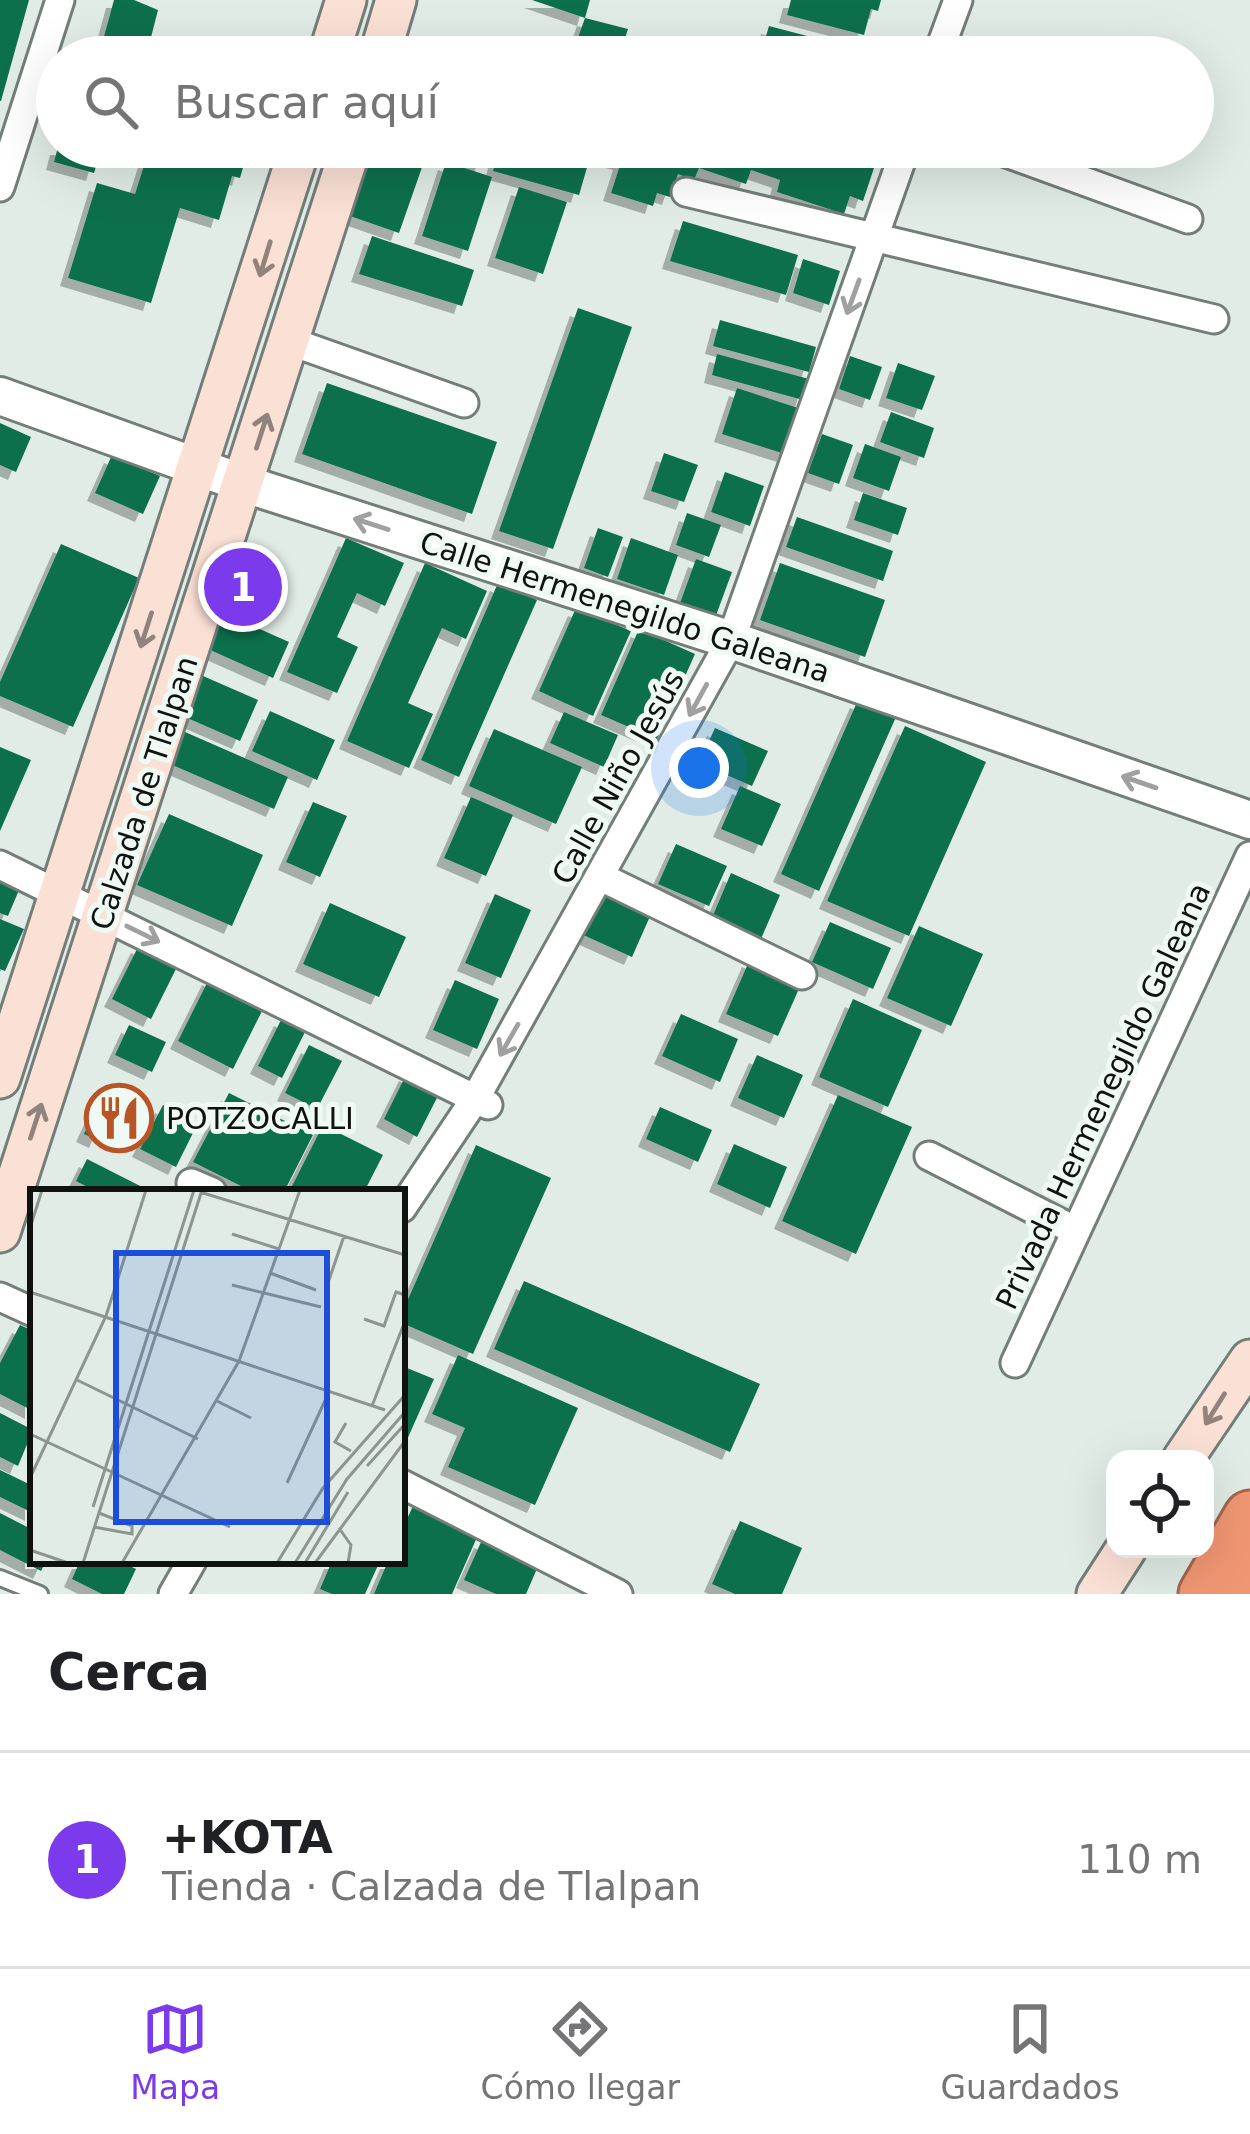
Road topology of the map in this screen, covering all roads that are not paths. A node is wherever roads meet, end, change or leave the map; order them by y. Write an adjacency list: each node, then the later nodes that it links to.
1 (60, 0): 5 (street)
2 (346, 0): 6 (main road)
3 (396, 0): 7 (main road)
4 (958, 0): 8 (street)
5 (49, 36)
6 (335, 36)
7 (385, 36)
8 (945, 36)
9 (36, 75): 14 (street)
10 (293, 168): 22 (main road, Calzada de Tlalpan, one-way to 22)
11 (345, 168): 19 (main road, Calzada de Tlalpan)
12 (898, 168): 17 (street, Calle Niño Jesús)
13 (1048, 168): 16 (street)
14 (0, 188)
15 (686, 191): 17 (street)
16 (1188, 219)
17 (873, 239): 18 (street); 24 (street, Calle Niño Jesús, one-way to 24)
18 (1214, 320)
19 (292, 342): 21 (street); 23 (main road, Calzada de Tlalpan, one-way to 19)
20 (0, 396): 22 (street, Calle Hermenegildo Galeana)
21 (464, 403)
22 (199, 467): 23 (street, Calle Hermenegildo Galeana); 29 (main road, Calzada de Tlalpan, one-way to 29)
23 (245, 484): 24 (street, Calle Hermenegildo Galeana, one-way to 23); 30 (main road, Calzada de Tlalpan)
24 (731, 640): 25 (street, Calle Hermenegildo Galeana, one-way to 24); 28 (street, Calle Niño Jesús, one-way to 28)
25 (1250, 820)
26 (1250, 856): 36 (street, Privada Hermenegildo Galeana)
27 (0, 865): 29 (street)
28 (601, 878): 31 (street); 33 (street, Calle Niño Jesús, one-way to 33)
29 (59, 895): 30 (street); 32 (main road, Calzada de Tlalpan)
30 (103, 915): 33 (street, one-way to 33); 37 (main road, Calzada de Tlalpan, one-way to 30)
31 (802, 975)
32 (0, 1078)
33 (487, 1095): 35 (street, Calle Niño Jesús)
34 (929, 1156): 36 (street)
35 (405, 1204)
36 (1076, 1231): 41 (street, Privada Hermenegildo Galeana)
37 (0, 1232)
38 (0, 1297): 39 (street)
39 (30, 1311)
40 (1250, 1360): 42 (main road, one-way to 42)
41 (1015, 1363)
42 (1189, 1450)
43 (405, 1486): 51 (street)
44 (1250, 1517): 53 (highway)
45 (1250, 1546): 54 (highway)
46 (1120, 1558): 52 (main road)
47 (190, 1564): 50 (street)
48 (0, 1578): 49 (lane)
49 (40, 1594)
50 (173, 1594)
51 (618, 1594)
52 (1097, 1594)
53 (1205, 1594)
54 (1220, 1594)

